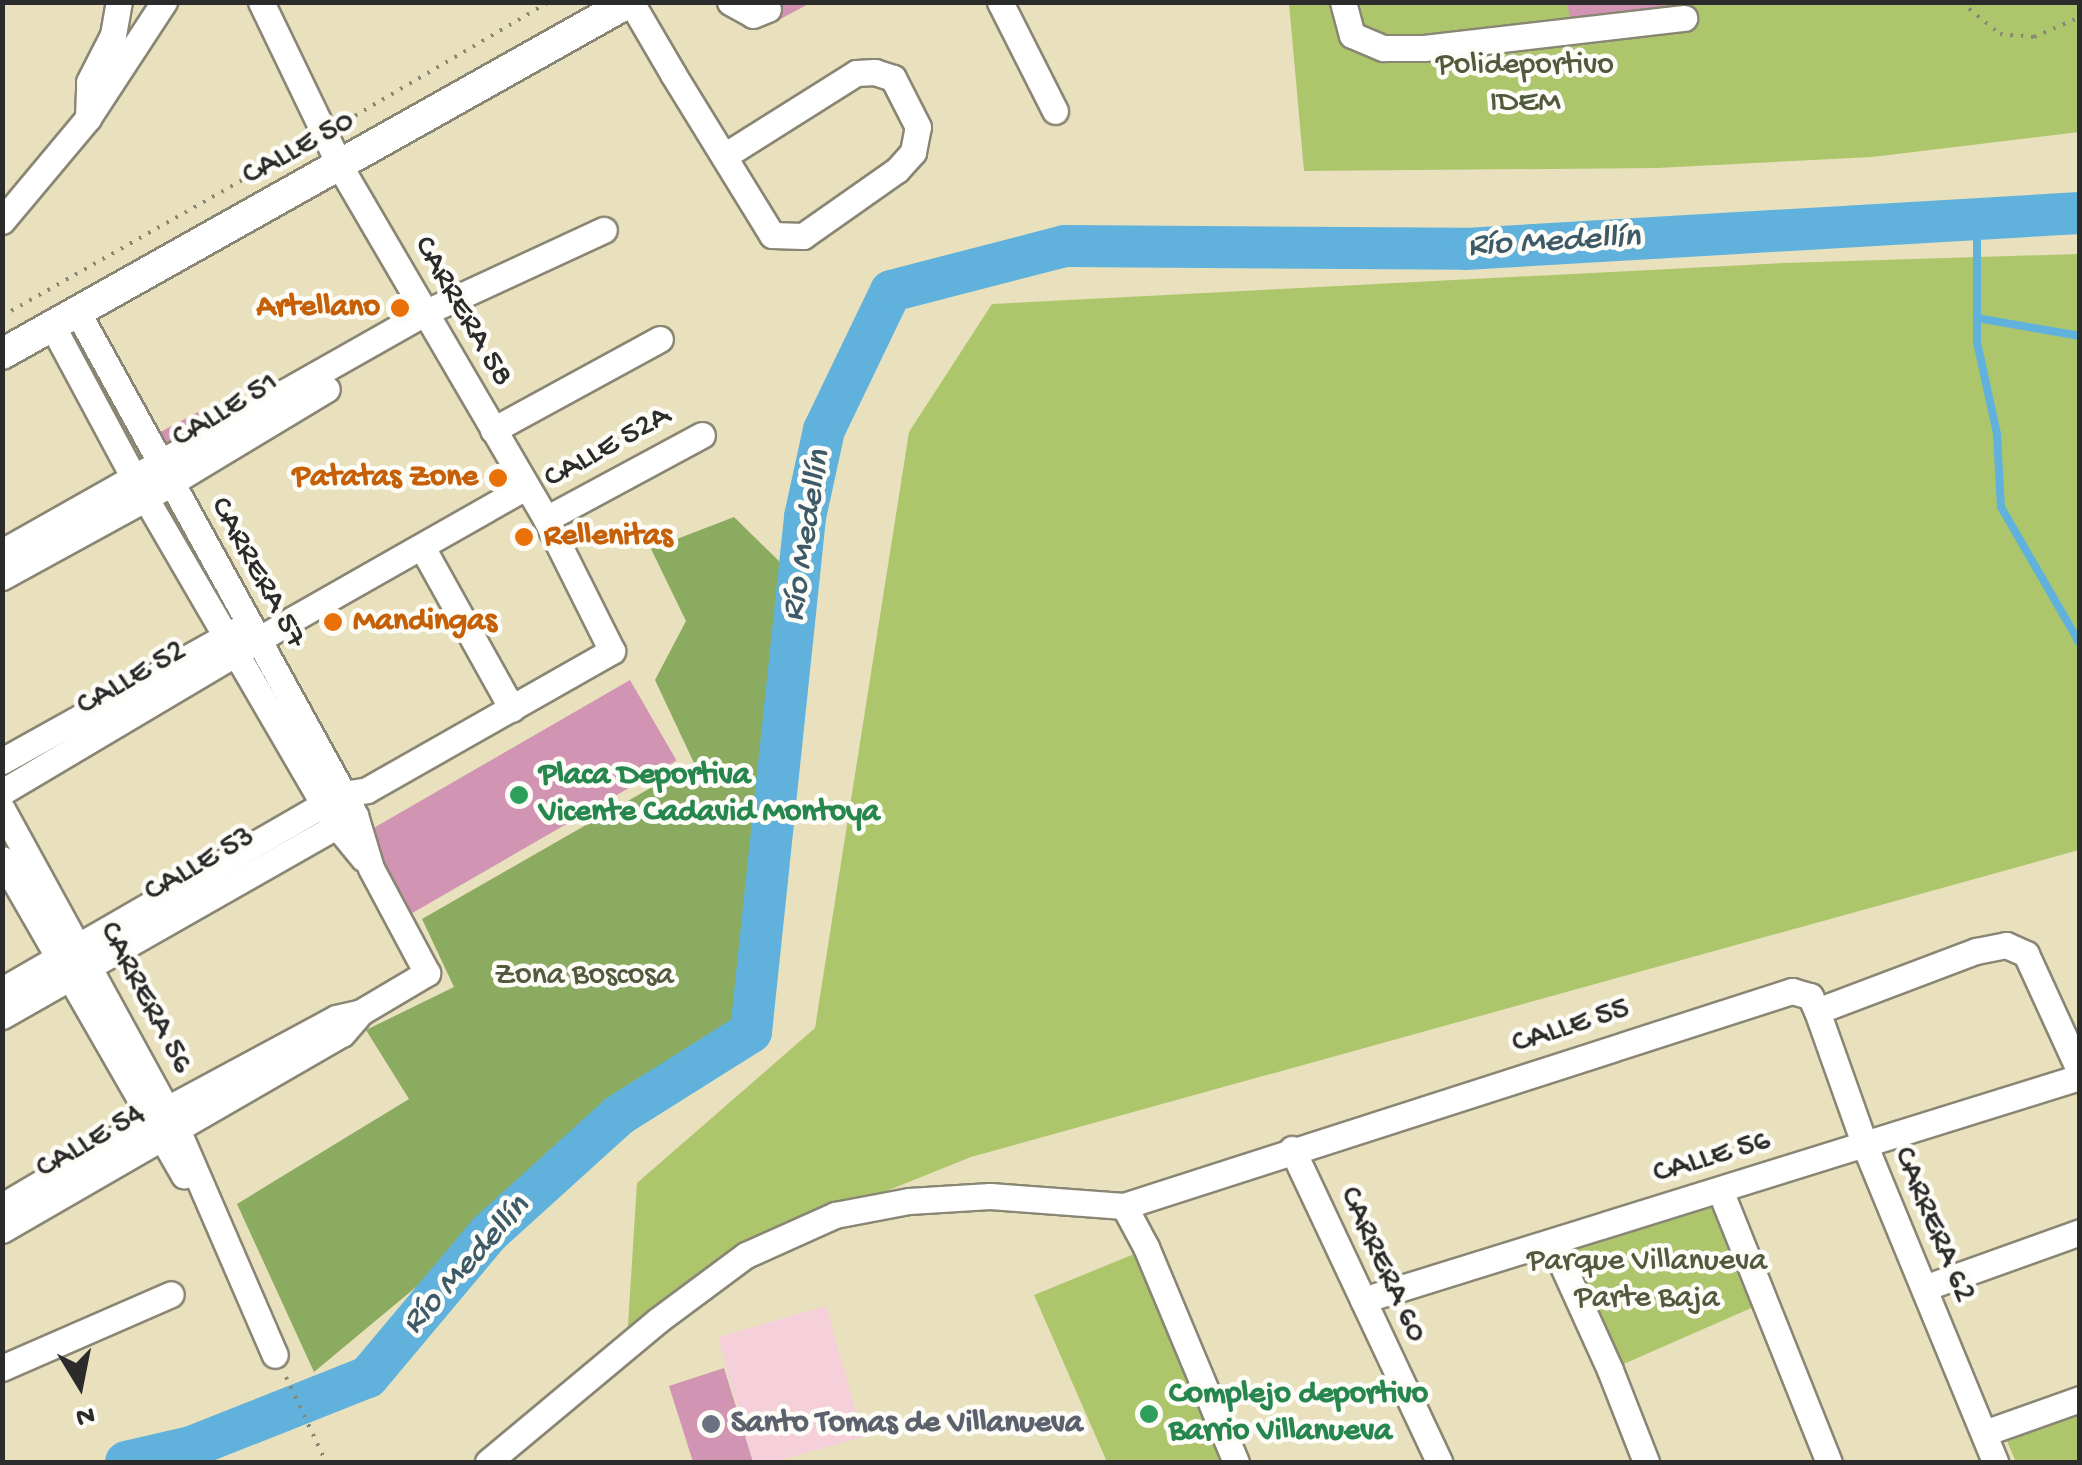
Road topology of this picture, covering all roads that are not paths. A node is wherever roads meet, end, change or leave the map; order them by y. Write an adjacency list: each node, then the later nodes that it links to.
1 (118, 2): 11 (street)
2 (164, 2): 11 (street)
3 (260, 2): 13 (street, CARRERA 58)
4 (630, 2): 12 (street); 13 (main road, CALLE 50)
5 (730, 2): 8 (street)
6 (1000, 2): 10 (street)
7 (1343, 2): 9 (street)
8 (768, 9)
9 (1684, 18)
10 (1055, 111)
11 (88, 118): 14 (street)
12 (724, 156): 12 (street)
13 (340, 166): 16 (street, CARRERA 58); 17 (main road, CALLE 50)
14 (2, 221)
15 (604, 230): 16 (street, CALLE 51)
16 (428, 319): 20 (street, CARRERA 58); 22 (street, CALLE 51)
17 (65, 320): 19 (main road, CALLE 50); 22 (street, CARRERA 57); 24 (street, CARRERA 57)
18 (660, 339): 20 (street)
19 (2, 354)
20 (493, 430): 23 (street, CARRERA 58)
21 (702, 434): 25 (street, CALLE 52A)
22 (165, 474): 24 (street, CALLE 51); 29 (street, CARRERA 57)
23 (524, 488): 25 (street, CARRERA 58); 26 (street, CALLE 52)
24 (140, 489): 27 (street, CALLE 51); 28 (street, CALLE 51); 29 (street, CARRERA 57)
25 (546, 519): 30 (street, CARRERA 58)
26 (422, 547): 29 (street, CALLE 52); 31 (street)
27 (2, 552)
28 (2, 577)
29 (243, 639): 32 (street, CALLE 52); 33 (street, CALLE 52); 34 (street, CARRERA 57)
30 (612, 651): 31 (street, CALLE 53)
31 (512, 708): 34 (street, CALLE 53)
32 (2, 761)
33 (2, 792)
34 (345, 806): 37 (street, CALLE 53); 38 (street, CARRERA 57)
35 (2, 809): 37 (street, CARRERA 56)
36 (2, 859): 37 (street, CARRERA 56)
37 (76, 961): 39 (street, CALLE 53); 41 (street, CALLE 53); 43 (street, CARRERA 56)
38 (427, 973): 43 (street, CALLE 54)
39 (2, 990)
40 (1817, 1011): 42 (street); 44 (street, CARRERA 62); 45 (street, CALLE 55)
41 (2, 1016)
42 (2080, 1075): 44 (street, CALLE 56)
43 (164, 1125): 47 (street, CALLE 54); 49 (street, CALLE 54); 55 (street, CARRERA 56)
44 (1865, 1146): 46 (street, CALLE 56); 52 (street, CARRERA 62)
45 (1292, 1149): 48 (street, CALLE 55); 54 (street, CARRERA 60)
46 (1720, 1190): 51 (street, CALLE 56); 63 (street)
47 (2, 1206)
48 (1124, 1206): 59 (street); 60 (street)
49 (2, 1230)
50 (2080, 1232): 52 (street)
51 (1552, 1242): 54 (street, CALLE 56); 62 (street)
52 (1924, 1288): 58 (street, CARRERA 62)
53 (171, 1294): 56 (street)
54 (1363, 1300): 61 (street, CARRERA 60)
55 (275, 1355)
56 (2, 1368)
57 (2080, 1399): 58 (street)
58 (1984, 1433): 64 (street, CARRERA 62)
59 (488, 1462)
60 (1236, 1462)
61 (1440, 1462)
62 (1646, 1462)
63 (1829, 1462)
64 (1995, 1462)

